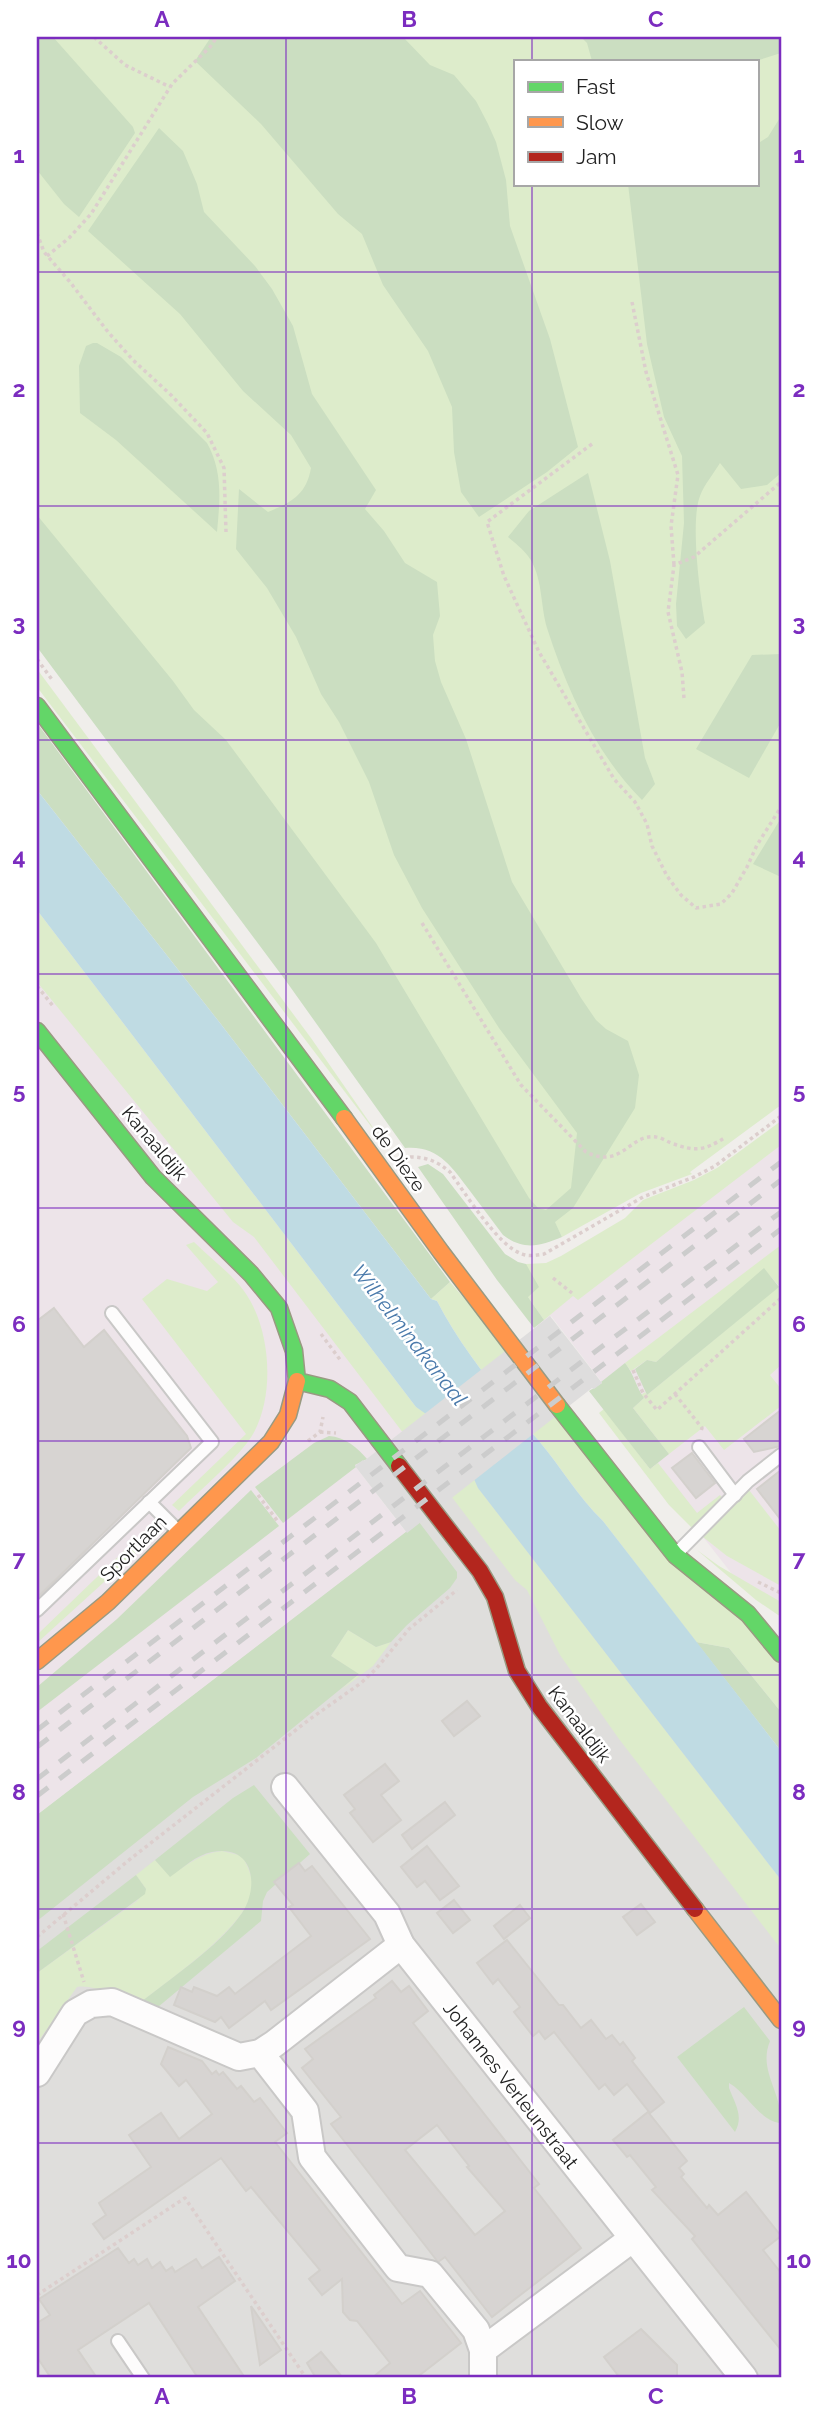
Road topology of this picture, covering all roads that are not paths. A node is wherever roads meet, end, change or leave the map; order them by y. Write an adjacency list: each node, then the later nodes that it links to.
1 (37, 706): 17 (street, de Dieze)
2 (37, 1031): 3 (street, Kanaaldijk)
3 (251, 1273): 5 (street, Kanaaldijk); 6 (street, Kanaaldijk)
4 (112, 1313): 15 (lane)
5 (269, 1329)
6 (297, 1381): 7 (street, Kanaaldijk); 7 (street); 10 (street, Kanaaldijk)
7 (298, 1408): 13 (street, Sportlaan)
8 (341, 1419): 10 (street, Kanaaldijk)
9 (263, 1427): 13 (street, Sportlaan)
10 (377, 1435): 25 (street, Kanaaldijk)
11 (699, 1447): 14 (lane)
12 (781, 1455): 14 (lane)
13 (254, 1458): 16 (street, Sportlaan)
14 (735, 1495): 17 (lane)
15 (149, 1502): 16 (lane); 18 (lane)
16 (178, 1532): 22 (street, Sportlaan)
17 (675, 1555): 19 (street, de Dieze)
18 (37, 1610)
19 (748, 1614): 20 (street, de Dieze); 21 (street, de Dieze)
20 (781, 1624)
21 (781, 1654)
22 (37, 1661)
23 (285, 1787): 24 (street, Johannes Verleunstraat)
24 (401, 1945): 26 (street); 28 (street, Johannes Verleunstraat)
25 (781, 2020)
26 (260, 2053): 27 (street); 30 (street)
27 (37, 2073)
28 (632, 2239): 30 (street); 33 (street, Johannes Verleunstraat)
29 (118, 2341): 31 (lane)
30 (483, 2350): 32 (street)
31 (143, 2378)
32 (482, 2378)
33 (744, 2378)

